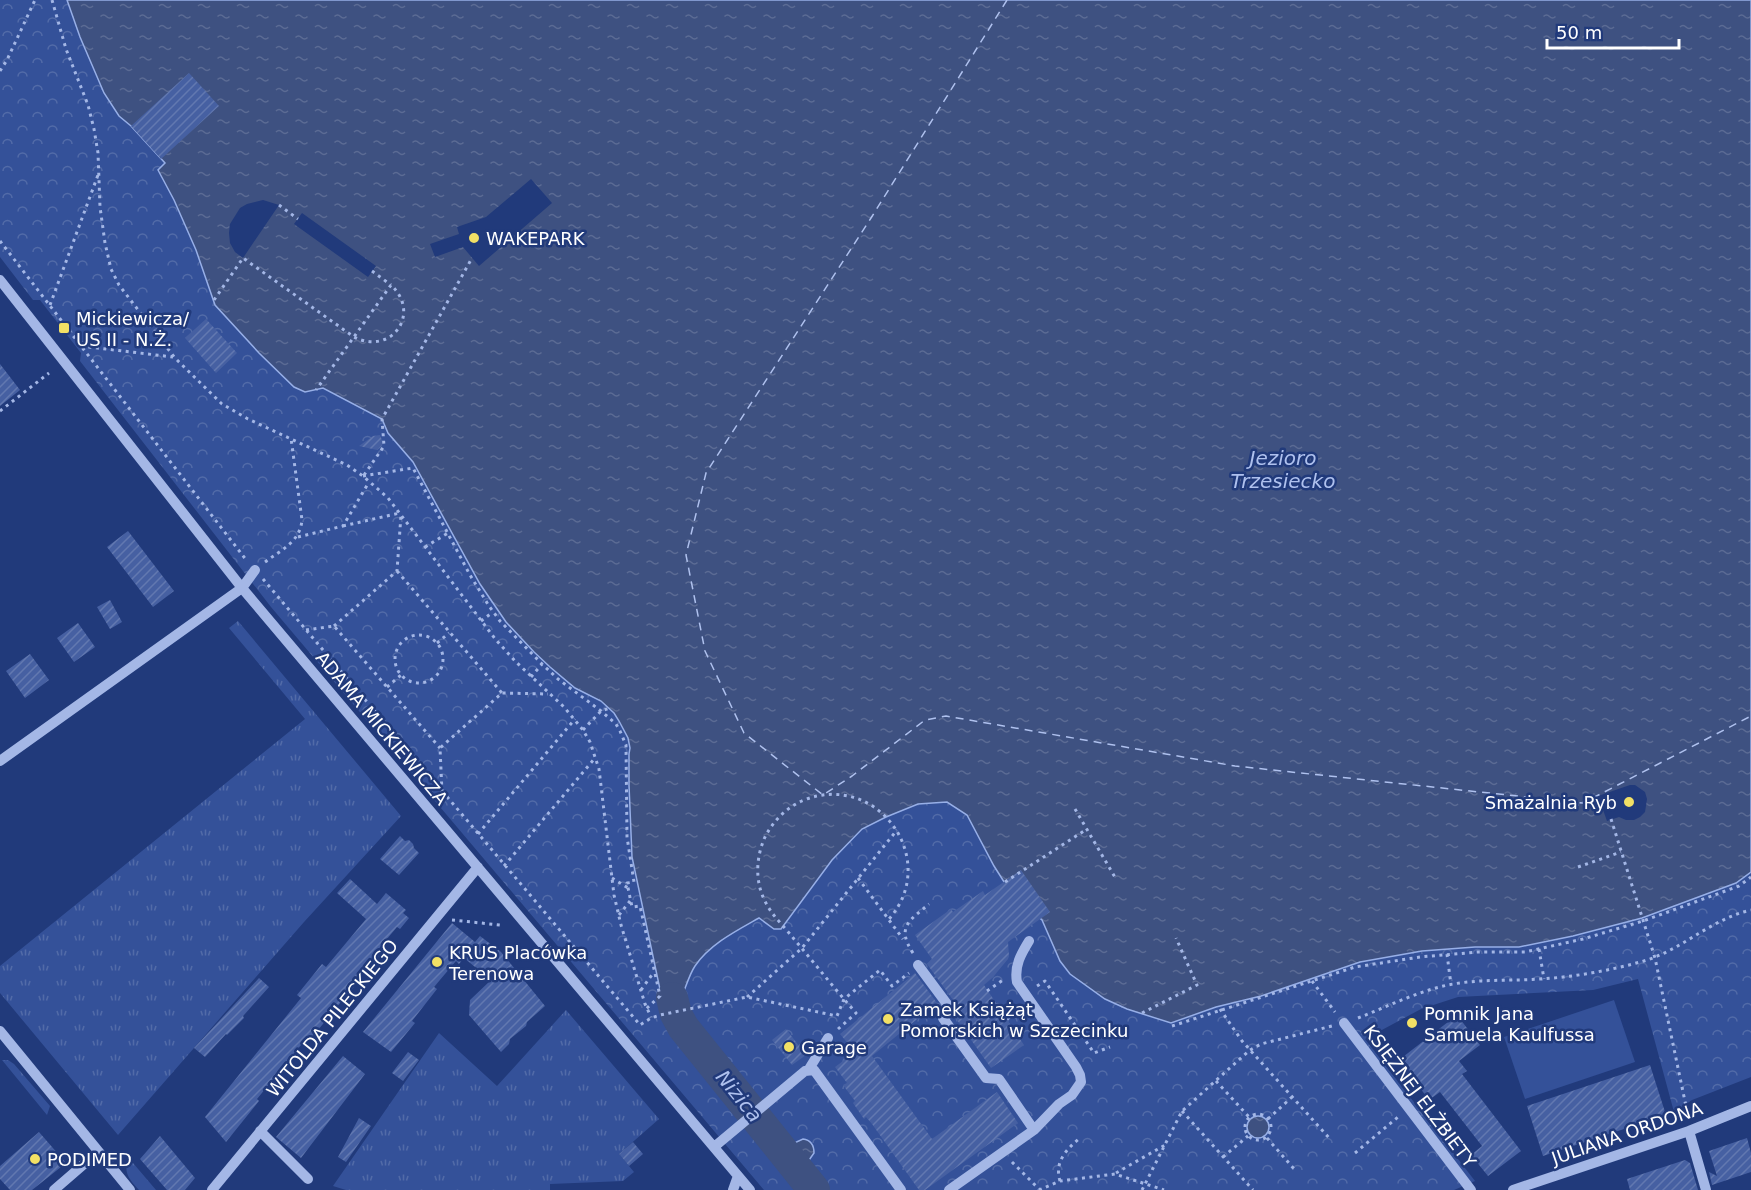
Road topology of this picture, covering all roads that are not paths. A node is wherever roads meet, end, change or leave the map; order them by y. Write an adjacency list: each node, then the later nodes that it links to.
1 (0, 280): 3 (street, ADAMA MICKIEWICZA)
2 (255, 570): 3 (street)
3 (242, 588): 4 (street); 5 (street, ADAMA MICKIEWICZA)
4 (0, 761)
5 (478, 867): 14 (street, WITOLDA PILECKIEGO); 16 (street, ADAMA MICKIEWICZA)
6 (1029, 941): 13 (street)
7 (918, 965): 13 (street)
8 (1344, 1023): 27 (street, KSIĘŻNEJ ELŻBIETY)
9 (0, 1031): 17 (street)
10 (828, 1038): 11 (street)
11 (809, 1070): 16 (street); 25 (street)
12 (1751, 1106): 15 (street, JULIANA ORDONA)
13 (1034, 1130): 26 (street)
14 (260, 1131): 19 (street); 22 (street, WITOLDA PILECKIEGO)
15 (1689, 1131): 28 (street, JULIANA ORDONA); 29 (street)
16 (714, 1147): 18 (street, ADAMA MICKIEWICZA)
17 (98, 1152): 20 (street); 21 (street)
18 (738, 1176): 23 (street); 24 (street, ADAMA MICKIEWICZA)
19 (308, 1179)
20 (54, 1190)
21 (130, 1190)
22 (212, 1190)
23 (733, 1190)
24 (750, 1190)
25 (902, 1190)
26 (949, 1190)
27 (1471, 1190)
28 (1513, 1190)
29 (1706, 1190)

